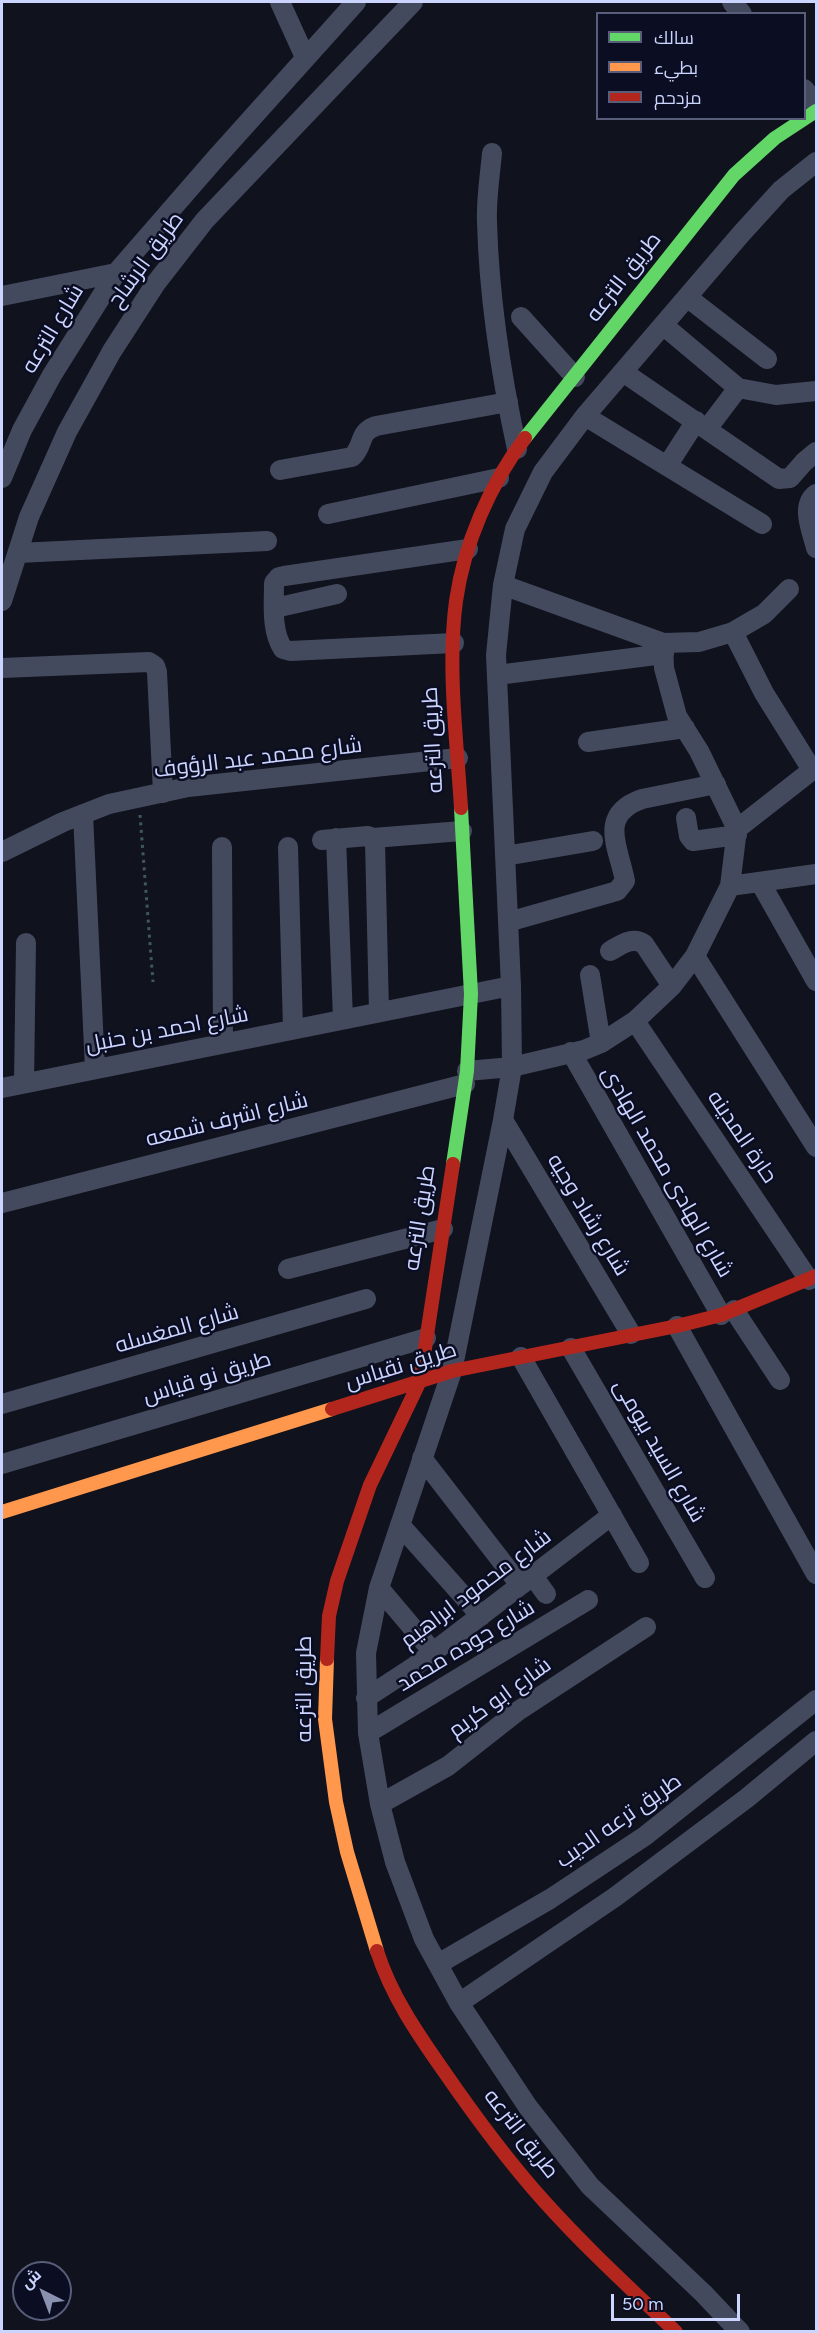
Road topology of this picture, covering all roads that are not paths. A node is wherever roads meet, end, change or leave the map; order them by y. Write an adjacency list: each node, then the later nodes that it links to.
1 (280, 2): 4 (street)
2 (356, 2): 4 (street, طريق الرشاح)
3 (412, 2): 36 (street, طريق الرشاح)
4 (305, 57): 10 (street, طريق الرشاح)
5 (806, 92): 6 (street)
6 (816, 104)
7 (802, 120): 18 (street, طريق الترعه)
8 (492, 153): 21 (street)
9 (816, 162): 13 (street)
10 (141, 244): 11 (street, شارع الترعه)
11 (116, 273): 12 (street); 28 (street, شارع الترعه)
12 (2, 296)
13 (687, 297): 15 (street); 16 (street)
14 (521, 317): 18 (street)
15 (663, 325): 17 (street); 19 (street)
16 (767, 358)
17 (623, 372): 22 (street); 23 (street)
18 (575, 377): 24 (street, طريق الترعه)
19 (738, 388): 20 (street); 23 (street)
20 (816, 391)
21 (508, 402): 24 (street); 27 (street)
22 (585, 416): 26 (street); 37 (street)
23 (701, 425): 25 (street); 26 (street)
24 (517, 448): 29 (street, طريق الترعه)
25 (816, 452)
26 (667, 466): 32 (street)
27 (280, 470)
28 (2, 478)
29 (499, 478): 31 (street); 35 (street, طريق الترعه)
30 (816, 494): 34 (street)
31 (328, 514)
32 (762, 524)
33 (267, 541): 36 (street)
34 (816, 548)
35 (468, 549): 41 (street); 43 (street, طريق الترعه)
36 (18, 553): 40 (street, طريق الرشاح)
37 (503, 585): 44 (street); 46 (street)
38 (789, 589): 42 (street)
39 (337, 594): 41 (street)
40 (2, 601)
41 (274, 602): 43 (street)
42 (733, 632): 44 (street); 50 (street)
43 (454, 643): 49 (street, طريق الترعه)
44 (663, 648): 46 (street); 47 (street)
45 (2, 668): 52 (street)
46 (497, 675): 62 (street)
47 (685, 728): 48 (street); 51 (street)
48 (588, 742)
49 (458, 758): 52 (street, شارع محمد عبد الرؤوف); 55 (street, طريق الترعه)
50 (814, 768): 56 (street)
51 (716, 784): 56 (street); 66 (street)
52 (163, 793): 53 (street, شارع محمد عبد الرؤوف)
53 (83, 814): 61 (street, شارع محمد عبد الرؤوف); 83 (street)
54 (686, 818): 56 (street)
55 (462, 831): 57 (street); 74 (street, طريق الترعه)
56 (737, 832): 65 (street, شارع اشرف شمعه)
57 (373, 838): 75 (street); 76 (street)
58 (593, 841): 62 (street)
59 (222, 847): 79 (street)
60 (288, 847): 78 (street)
61 (2, 852)
62 (505, 856): 66 (street)
63 (816, 874): 64 (street)
64 (760, 882): 65 (street); 71 (street)
65 (730, 886): 69 (street, شارع اشرف شمعه)
66 (508, 922): 72 (street)
67 (26, 943): 85 (street)
68 (610, 951): 73 (street)
69 (695, 956): 73 (street, شارع اشرف شمعه); 88 (street)
70 (590, 975): 80 (street)
71 (816, 981)
72 (511, 986): 74 (street, شارع احمد بن حنبل); 82 (street)
73 (672, 986): 77 (street, شارع اشرف شمعه)
74 (471, 994): 75 (street, شارع احمد بن حنبل); 84 (street, طريق الترعه)
75 (380, 1012): 76 (street, شارع احمد بن حنبل)
76 (343, 1019): 78 (street, شارع احمد بن حنبل)
77 (634, 1021): 80 (street, شارع اشرف شمعه); 92 (street, حارة المدينه)
78 (293, 1029): 79 (street, شارع احمد بن حنبل)
79 (224, 1043): 83 (street, شارع احمد بن حنبل)
80 (601, 1043): 81 (street, شارع اشرف شمعه)
81 (571, 1052): 82 (street, شارع اشرف شمعه); 94 (street, شارع الهادى محمد الهادى)
82 (512, 1067): 84 (street, شارع اشرف شمعه); 87 (street)
83 (95, 1069): 85 (street, شارع احمد بن حنبل)
84 (466, 1077): 89 (street, شارع اشرف شمعه); 90 (street, طريق الترعه)
85 (24, 1083): 86 (street, شارع احمد بن حنبل)
86 (2, 1088)
87 (503, 1120): 96 (street, شارع رشاد وجيه); 100 (street)
88 (816, 1147)
89 (2, 1203)
90 (442, 1229): 91 (street); 97 (street, طريق الترعه)
91 (288, 1269)
92 (813, 1278): 94 (street, طريق نقباس)
93 (366, 1299): 103 (street, شارع المغسله)
94 (728, 1313): 95 (street, طريق نقباس); 101 (street, شارع الهادى محمد الهادى)
95 (677, 1326): 96 (street, طريق نقباس); 110 (street)
96 (631, 1334): 98 (street, طريق نقباس)
97 (426, 1338): 102 (street, طريق الترعه); 105 (street, طريق نو قياس)
98 (571, 1348): 99 (street, طريق نقباس); 111 (street, شارع السيد بيومى)
99 (521, 1357): 100 (street, طريق نقباس); 107 (street)
100 (452, 1371): 102 (street, طريق نقباس); 104 (street)
101 (780, 1380)
102 (420, 1381): 106 (street, طريق نقباس); 126 (street, طريق الترعه)
103 (2, 1404)
104 (422, 1458): 108 (street); 112 (street, شارع جوده محمد)
105 (2, 1464)
106 (2, 1512)
107 (612, 1515): 109 (street); 112 (street, شارع محمود ابراهيم)
108 (399, 1525): 113 (street); 116 (street)
109 (639, 1563)
110 (816, 1574)
111 (705, 1578)
112 (526, 1581): 114 (street, شارع جوده محمد); 116 (street, شارع محمود ابراهيم)
113 (379, 1588): 118 (street); 119 (street)
114 (546, 1594)
115 (588, 1600): 121 (street, شارع جوده محمد)
116 (480, 1616): 118 (street, شارع محمود ابراهيم)
117 (646, 1627): 123 (street, شارع ابو كريم)
118 (433, 1652): 119 (street, شارع محمود ابراهيم)
119 (366, 1698): 121 (street)
120 (816, 1700): 124 (street, طريق ترعه الديب)
121 (368, 1733): 123 (street)
122 (816, 1741): 125 (street)
123 (380, 1804): 124 (street)
124 (438, 1964): 125 (street)
125 (459, 2003): 127 (street)
126 (676, 2331)
127 (740, 2331)

